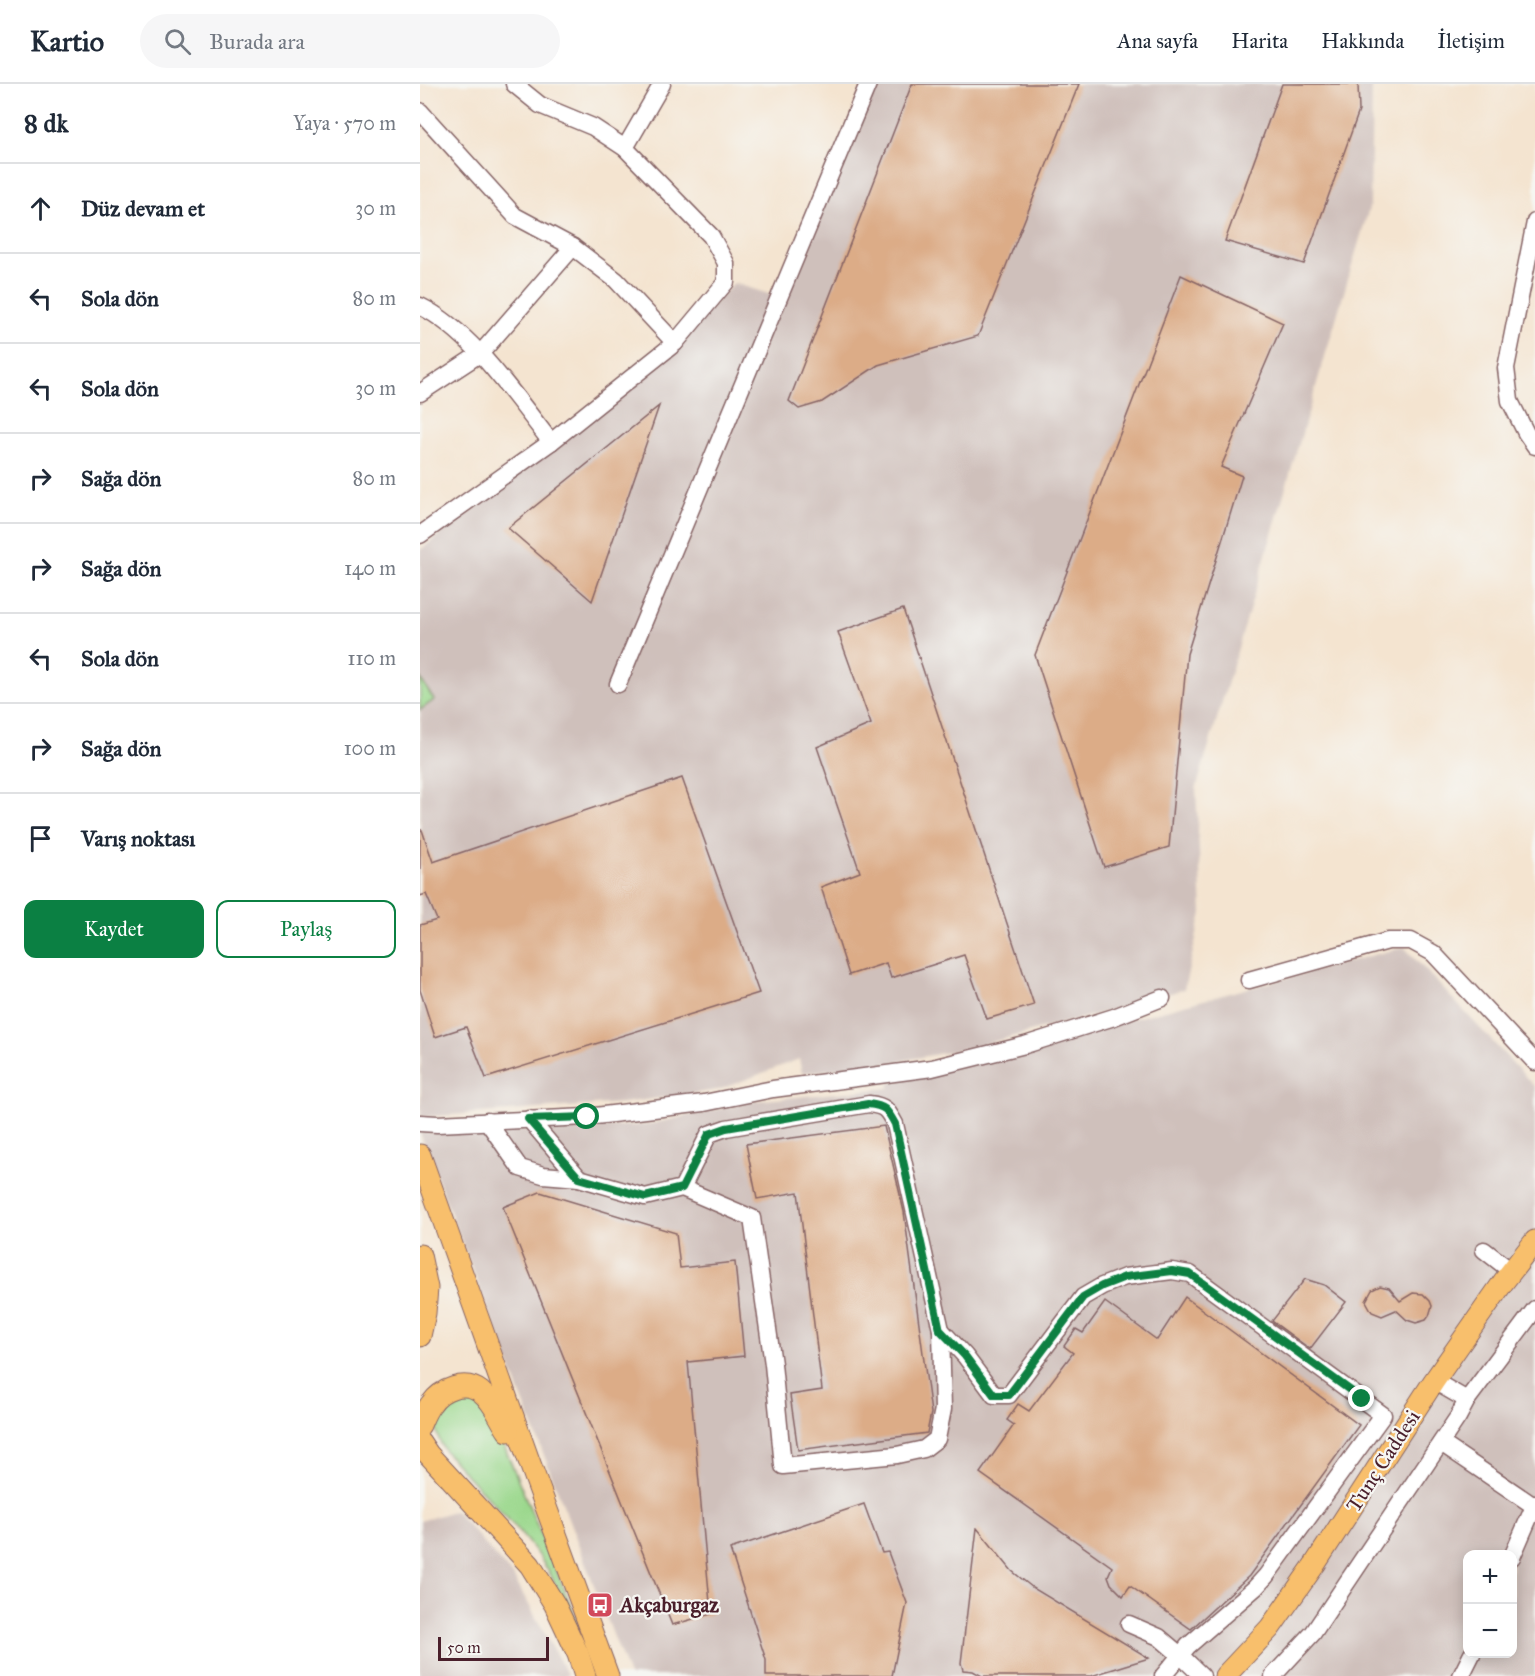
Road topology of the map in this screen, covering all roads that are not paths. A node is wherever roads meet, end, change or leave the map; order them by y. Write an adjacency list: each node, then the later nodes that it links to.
1 (514, 84): 5 (street)
2 (662, 84): 5 (street)
3 (868, 84): 15 (street)
4 (420, 111): 7 (street)
5 (625, 148): 9 (street)
6 (1535, 222): 13 (street)
7 (573, 247): 9 (street); 10 (street)
8 (420, 306): 10 (street)
9 (675, 343): 12 (street)
10 (481, 353): 11 (street); 12 (street)
11 (420, 393)
12 (551, 442): 14 (street)
13 (1535, 446)
14 (420, 535)
15 (618, 684)
16 (1249, 980): 18 (street)
17 (1162, 998): 19 (street)
18 (1535, 1062)
19 (528, 1119): 20 (street); 23 (street)
20 (487, 1121): 21 (street); 23 (street)
21 (420, 1123)
22 (420, 1155): 37 (main road)
23 (579, 1178): 24 (street)
24 (682, 1188): 30 (street); 30 (street)
25 (1535, 1241): 28 (main road, Tunç Caddesi)
26 (1484, 1250): 28 (street)
27 (420, 1255): 31 (main road)
28 (1511, 1271): 32 (main road, Tunç Caddesi)
29 (1535, 1309): 33 (street)
30 (940, 1330): 41 (street)
31 (420, 1336)
32 (1434, 1381): 33 (street); 48 (main road, Tunç Caddesi)
33 (1467, 1400): 36 (street)
34 (420, 1425): 37 (main road)
35 (420, 1442): 44 (main road)
36 (1441, 1443): 38 (street); 43 (street)
37 (528, 1458): 45 (main road)
38 (1534, 1505): 39 (street)
39 (1515, 1550)
40 (1129, 1624): 41 (street)
41 (1180, 1654): 46 (street); 47 (street)
42 (1470, 1658): 49 (street)
43 (1277, 1675)
44 (585, 1676)
45 (608, 1676)
46 (1163, 1676)
47 (1202, 1676)
48 (1224, 1676)
49 (1461, 1676)

